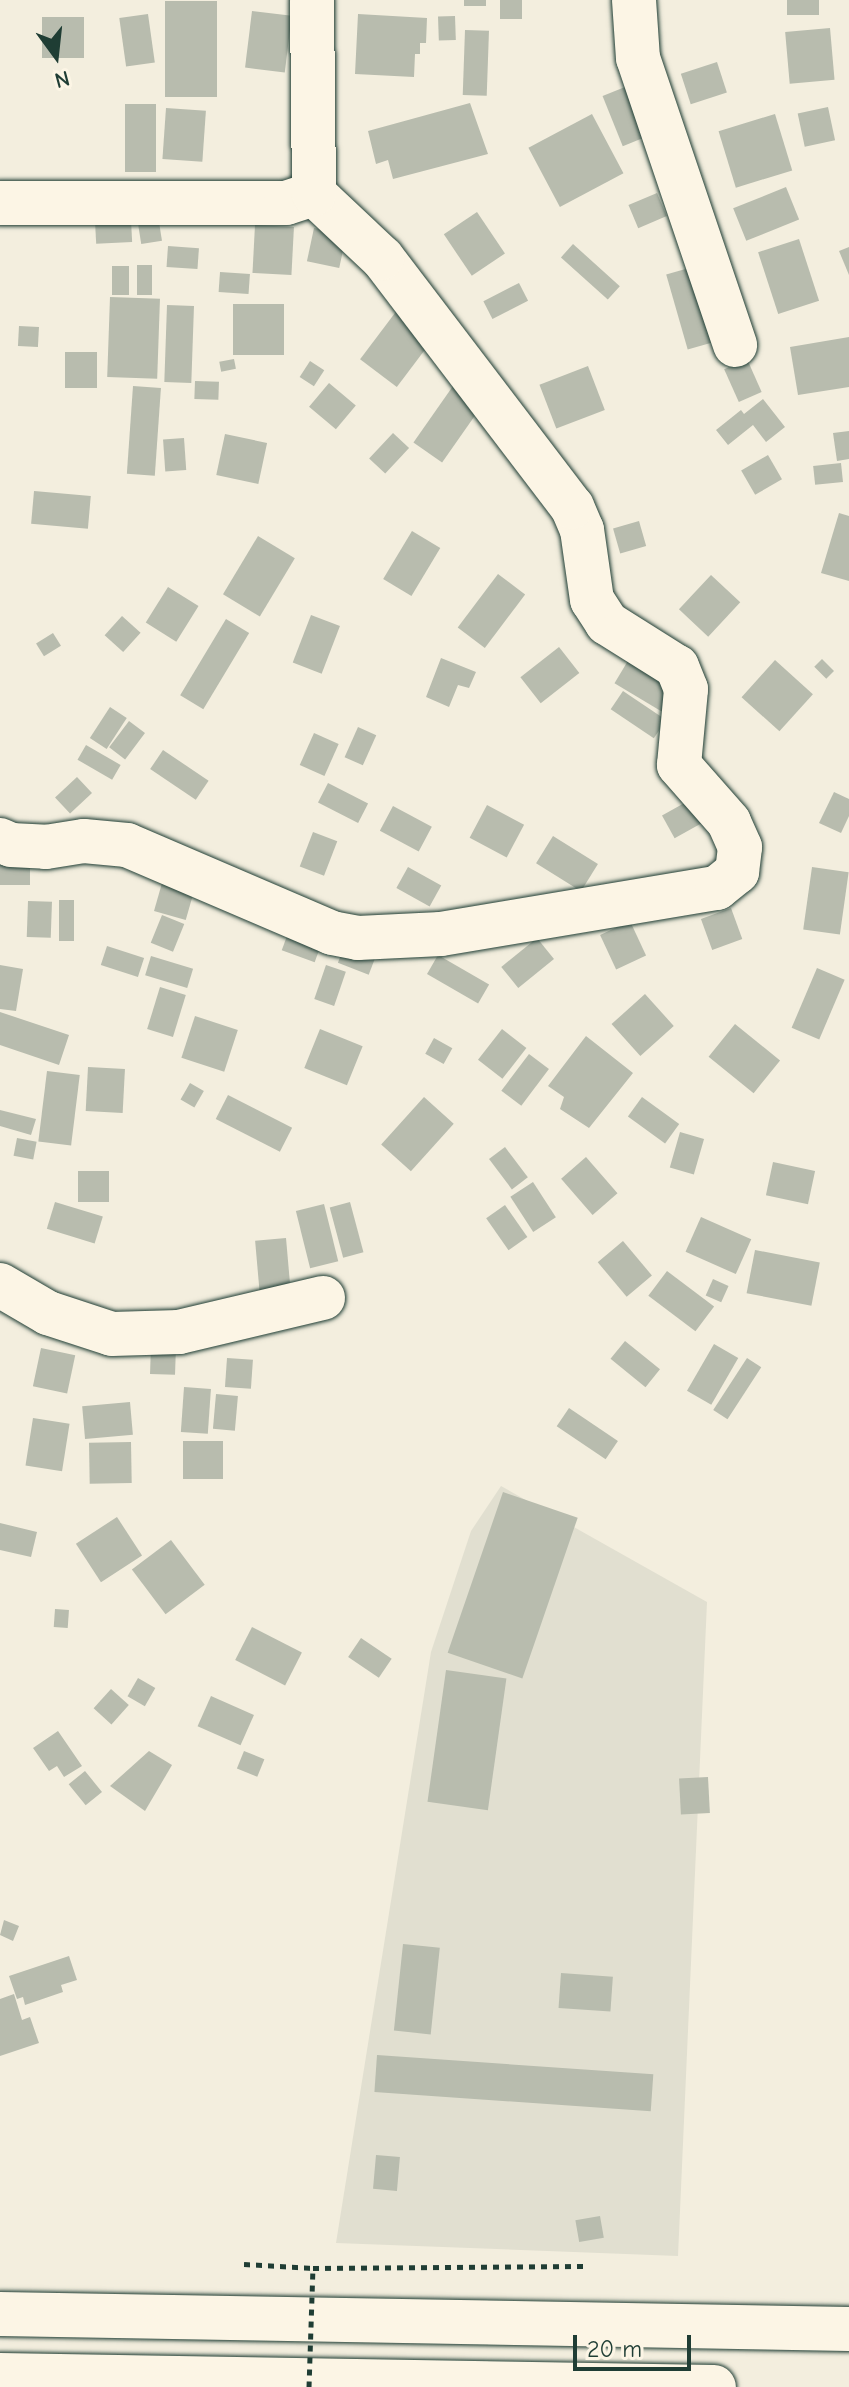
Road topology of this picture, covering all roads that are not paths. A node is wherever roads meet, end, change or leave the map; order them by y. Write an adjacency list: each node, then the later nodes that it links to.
1 (312, 0): 3 (main road)
2 (634, 0): 5 (main road)
3 (314, 194): 4 (main road); 6 (main road)
4 (0, 203)
5 (735, 345)
6 (0, 840)
7 (0, 1285): 8 (main road)
8 (323, 1298)
9 (0, 2314): 10 (main road)
10 (849, 2329)
11 (0, 2375): 12 (main road)
12 (714, 2387)

